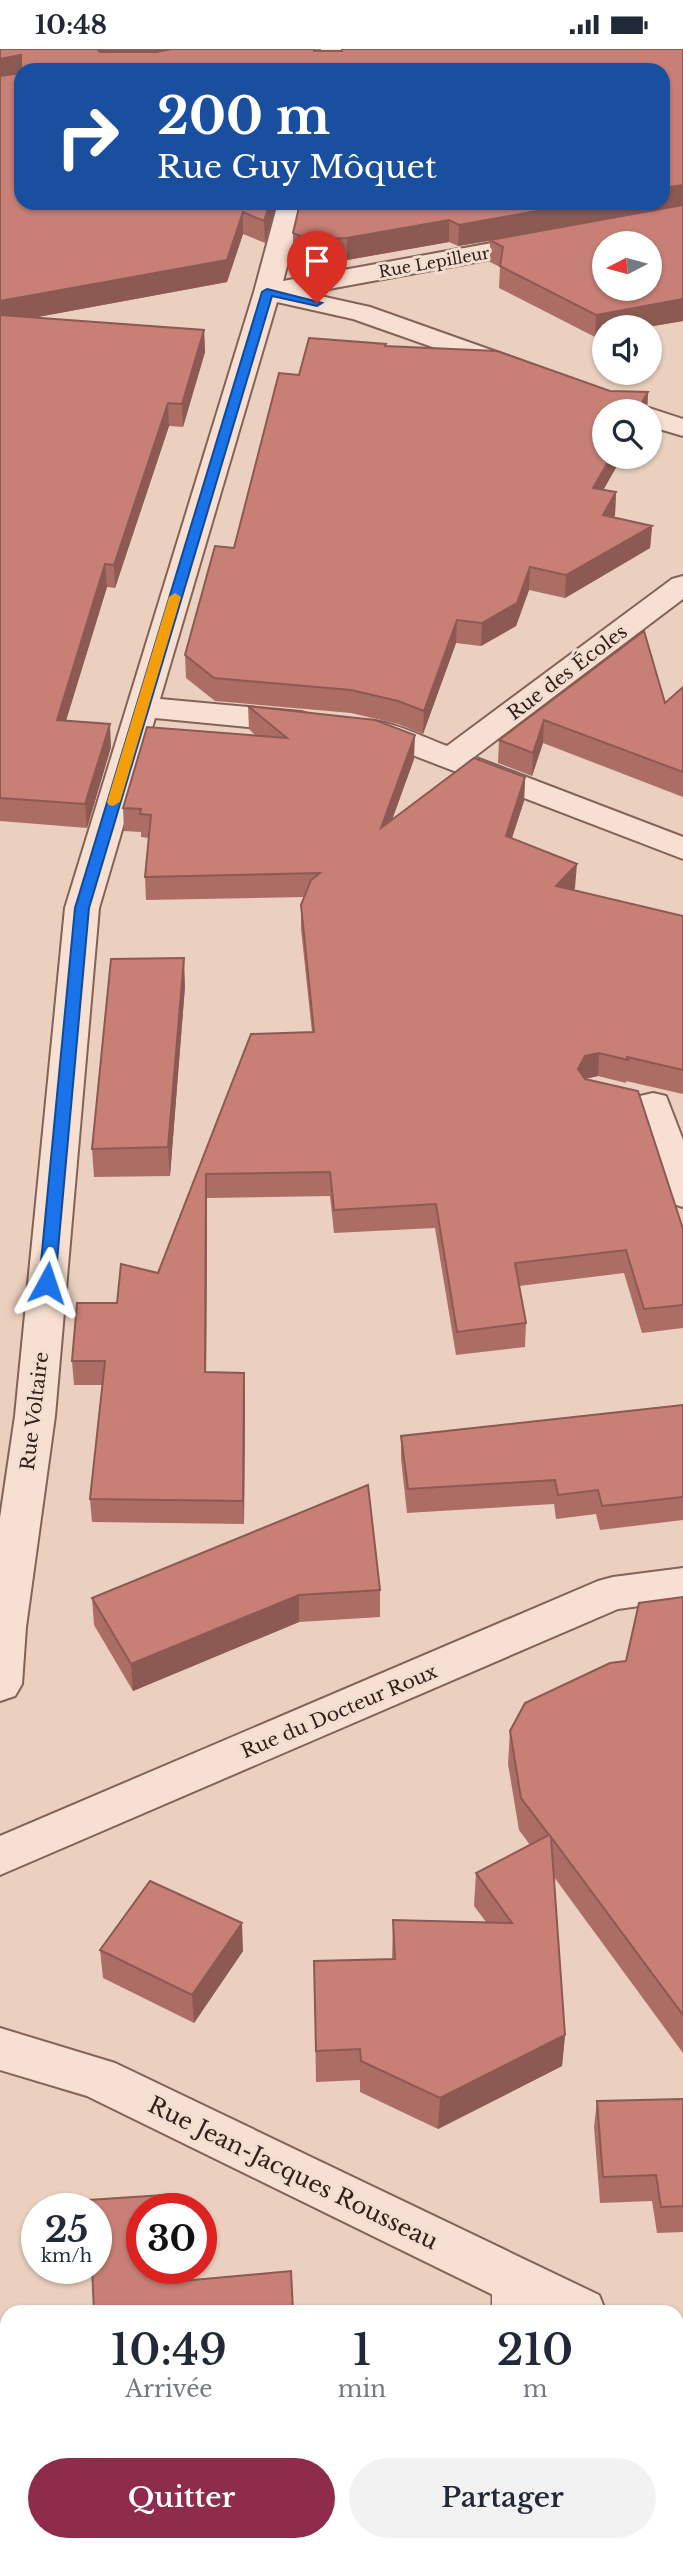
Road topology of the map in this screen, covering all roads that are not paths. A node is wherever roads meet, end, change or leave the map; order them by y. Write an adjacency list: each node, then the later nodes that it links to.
1 (290, 210): 3 (street, Rue Voltaire)
2 (560, 239): 3 (street, Rue Lepilleur)
3 (267, 292): 4 (street); 8 (street, Rue Voltaire)
4 (534, 375)
5 (662, 421): 6 (street)
6 (683, 428)
7 (683, 585): 9 (street, Rue des Écoles)
8 (142, 707): 9 (street); 14 (street, Rue Voltaire)
9 (450, 759): 10 (street)
10 (683, 849)
11 (652, 1104): 12 (street)
12 (683, 1193)
13 (683, 1584): 15 (street, Rue du Docteur Roux)
14 (0, 1684)
15 (0, 1856)
16 (0, 2049): 17 (street, Rue Jean-Jacques Rousseau)
17 (512, 2295): 18 (street, Rue Jean-Jacques Rousseau)
18 (553, 2305)

